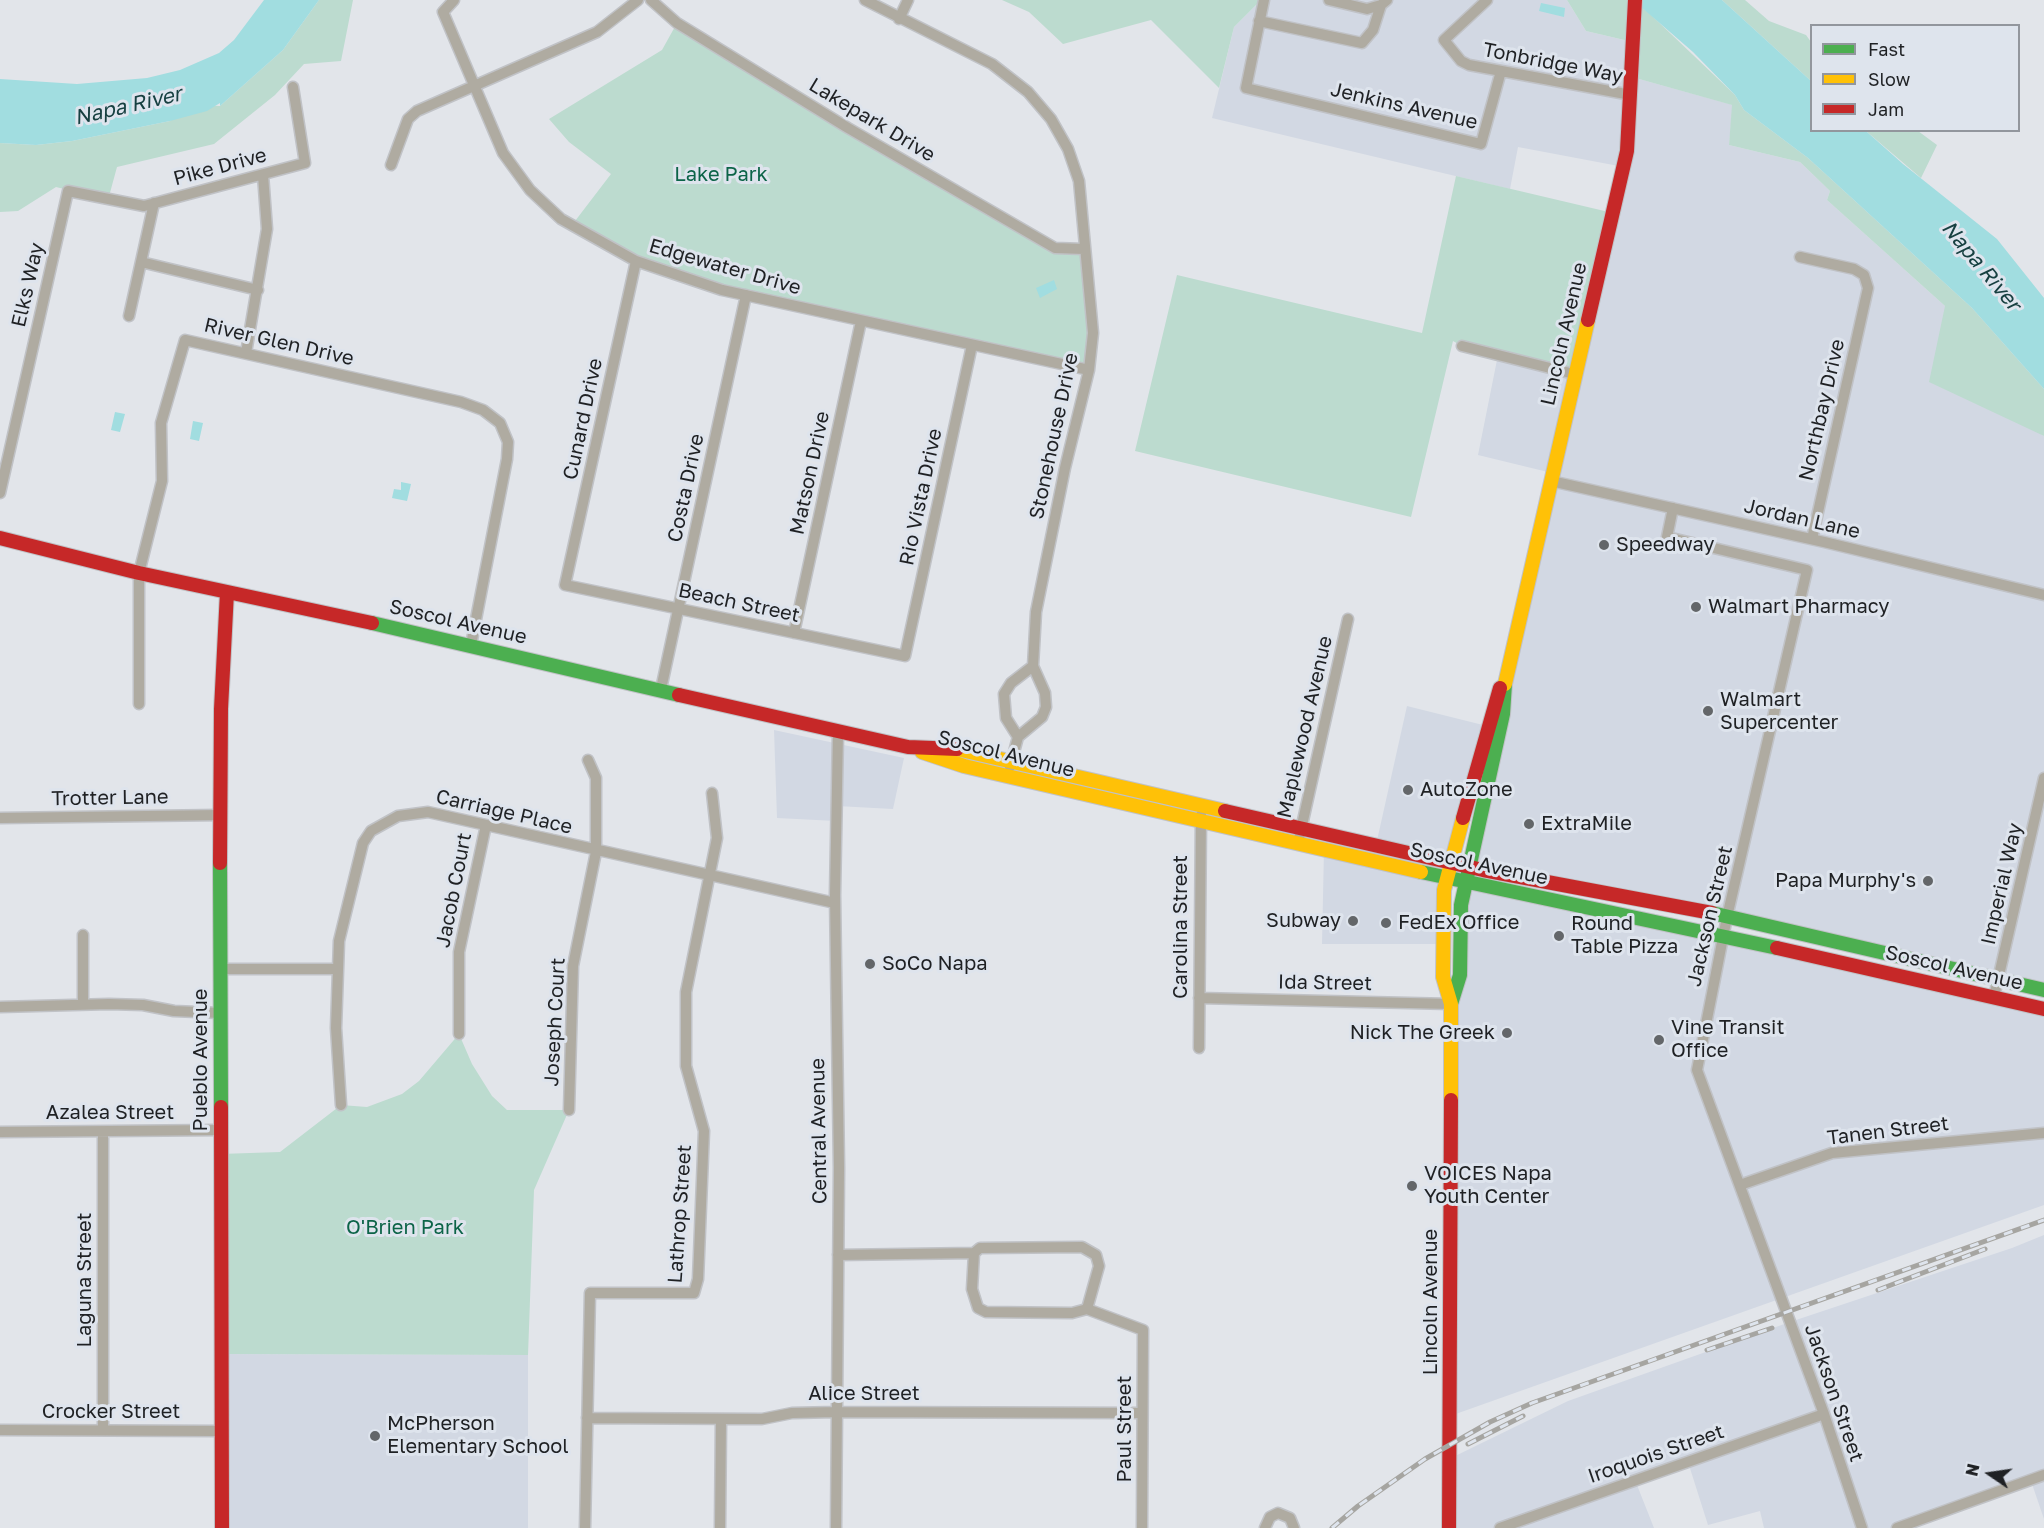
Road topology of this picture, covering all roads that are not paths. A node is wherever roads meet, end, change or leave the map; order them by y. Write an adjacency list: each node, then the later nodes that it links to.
1 (454, 0): 15 (street, Edgewater Drive)
2 (638, 0): 15 (street)
3 (651, 0): 21 (street, Lakepark Drive)
4 (864, 0): 11 (street, Stonehouse Drive)
5 (908, 0): 11 (street)
6 (1264, 0): 12 (street)
7 (1329, 0): 10 (street)
8 (1486, 0): 13 (street, Tonbridge Way)
9 (1635, 0): 16 (main road, Lincoln Avenue)
10 (1384, 3): 12 (street)
11 (899, 19): 21 (street, Stonehouse Drive)
12 (1259, 21): 13 (street, Jenkins Avenue)
13 (1501, 71): 16 (street, Tonbridge Way)
14 (293, 87): 18 (street, Pike Drive)
15 (475, 87): 17 (street); 23 (street, Edgewater Drive)
16 (1630, 95): 33 (main road, Lincoln Avenue)
17 (391, 165)
18 (263, 175): 20 (street, Pike Drive); 25 (street)
19 (68, 191): 20 (street, Pike Drive); 35 (street, Elks Way)
20 (154, 203): 24 (street)
21 (1084, 249): 32 (street, Stonehouse Drive)
22 (1800, 257): 38 (street, Northbay Drive)
23 (636, 261): 26 (street, Edgewater Drive); 40 (street, Cunard Drive)
24 (141, 262): 25 (street); 27 (street)
25 (258, 290): 31 (street)
26 (747, 295): 28 (street, Edgewater Drive); 43 (street, Costa Drive)
27 (129, 316)
28 (861, 321): 29 (street, Edgewater Drive); 45 (street, Matson Drive)
29 (972, 345): 32 (street, Edgewater Drive); 47 (street, Rio Vista Drive)
30 (1462, 346): 33 (street)
31 (246, 353): 39 (street, River Glen Drive); 46 (street, River Glen Drive)
32 (1089, 370): 48 (street, Stonehouse Drive)
33 (1574, 374): 34 (main road, Lincoln Avenue)
34 (1551, 481): 36 (street, Jordan Lane); 49 (main road, Lincoln Avenue)
35 (0, 493)
36 (1673, 508): 38 (street, Jordan Lane); 74 (street, Jackson Street)
37 (0, 538): 39 (main road, Soscol Avenue)
38 (1812, 539): 42 (street, Jordan Lane)
39 (139, 573): 41 (main road, Soscol Avenue); 51 (street, River Glen Drive)
40 (565, 585): 43 (street, Beach Street)
41 (228, 592): 46 (main road, Soscol Avenue); 61 (main road, Pueblo Avenue)
42 (2044, 595)
43 (678, 608): 45 (street, Beach Street); 50 (street, Costa Drive)
44 (1348, 619): 65 (street, Maplewood Avenue)
45 (794, 633): 47 (street, Beach Street)
46 (471, 645): 50 (main road, Soscol Avenue)
47 (905, 656)
48 (1033, 666): 53 (street, Stonehouse Drive); 53 (street)
49 (1506, 674): 68 (main road, Lincoln Avenue); 69 (main road, Lincoln Avenue)
50 (661, 689): 52 (main road, Soscol Avenue)
51 (139, 704)
52 (838, 733): 54 (main road, Soscol Avenue); 73 (street, Central Avenue)
53 (1018, 737): 56 (street)
54 (908, 747): 56 (main road, Soscol Avenue); 57 (main road, Soscol Avenue)
55 (588, 760): 67 (street, Joseph Court)
56 (1012, 761): 57 (street); 60 (main road, Soscol Avenue)
57 (1007, 776): 63 (main road, Soscol Avenue)
58 (2044, 778): 79 (street, Imperial Way)
59 (712, 793): 70 (street)
60 (1203, 806): 63 (street, Carolina Street); 65 (main road, Soscol Avenue)
61 (220, 815): 62 (street, Trotter Lane); 77 (main road, Pueblo Avenue)
62 (0, 818)
63 (1199, 820): 66 (main road, Soscol Avenue); 81 (street, Carolina Street)
64 (486, 825): 67 (street, Carriage Place); 78 (street, Carriage Place); 88 (street, Jacob Court)
65 (1301, 829): 66 (street, Maplewood Avenue); 68 (main road, Soscol Avenue)
66 (1298, 843): 71 (main road, Soscol Avenue)
67 (596, 852): 70 (street, Carriage Place); 91 (street, Joseph Court)
68 (1451, 862): 69 (main road, Soscol Avenue); 71 (main road, Lincoln Avenue)
69 (1469, 866): 72 (main road, Lincoln Avenue); 74 (main road, Soscol Avenue)
70 (711, 876): 73 (street, Carriage Place); 103 (street, Lathrop Street)
71 (1447, 878): 72 (main road, Soscol Avenue); 84 (main road, Lincoln Avenue)
72 (1466, 883): 76 (main road, Soscol Avenue); 84 (main road, Lincoln Avenue)
73 (835, 903): 98 (street, Central Avenue)
74 (1727, 917): 76 (street, Jackson Street); 79 (main road, Soscol Avenue)
75 (83, 935): 83 (street)
76 (1723, 935): 82 (main road, Soscol Avenue); 96 (street, Jackson Street)
77 (221, 969): 78 (street); 87 (main road, Pueblo Avenue)
78 (337, 969): 90 (street, Carriage Place)
79 (1998, 980): 80 (main road, Soscol Avenue); 82 (street, Imperial Way)
80 (2044, 990)
81 (1199, 998): 84 (street, Ida Street); 89 (street, Carolina Street)
82 (1994, 998): 86 (main road, Soscol Avenue)
83 (82, 1004): 85 (street); 87 (street)
84 (1451, 1004): 116 (main road, Lincoln Avenue)
85 (0, 1007)
86 (2044, 1009)
87 (220, 1012): 92 (main road, Pueblo Avenue)
88 (459, 1034)
89 (1199, 1048)
90 (341, 1105)
91 (569, 1110)
92 (220, 1130): 94 (street, Azalea Street); 107 (main road, Pueblo Avenue)
93 (0, 1132): 94 (street, Azalea Street)
94 (103, 1132): 105 (street, Laguna Street)
95 (2044, 1133): 96 (street, Tanen Street)
96 (1740, 1185): 102 (street, Jackson Street)
97 (974, 1253): 98 (street); 99 (street); 99 (street)
98 (838, 1255): 100 (street, Central Avenue)
99 (1087, 1309): 101 (street, Paul Street)
100 (836, 1412): 101 (street, Alice Street); 104 (street, Alice Street); 112 (street, Central Avenue)
101 (1142, 1413): 113 (street, Paul Street)
102 (1824, 1414): 117 (street, Iroquois Street); 118 (street, Jackson Street)
103 (587, 1418): 104 (street, Alice Street); 110 (street, Lathrop Street)
104 (721, 1419): 111 (street)
105 (103, 1429): 106 (street, Crocker Street); 107 (street, Crocker Street)
106 (0, 1430)
107 (221, 1431): 109 (main road, Pueblo Avenue)
108 (2044, 1475): 119 (street)
109 (222, 1528)
110 (585, 1528)
111 (720, 1528)
112 (836, 1528)
113 (1142, 1528)
114 (1265, 1528): 115 (street)
115 (1294, 1528)
116 (1449, 1528)
117 (1500, 1528)
118 (1862, 1528)
119 (1897, 1528)

